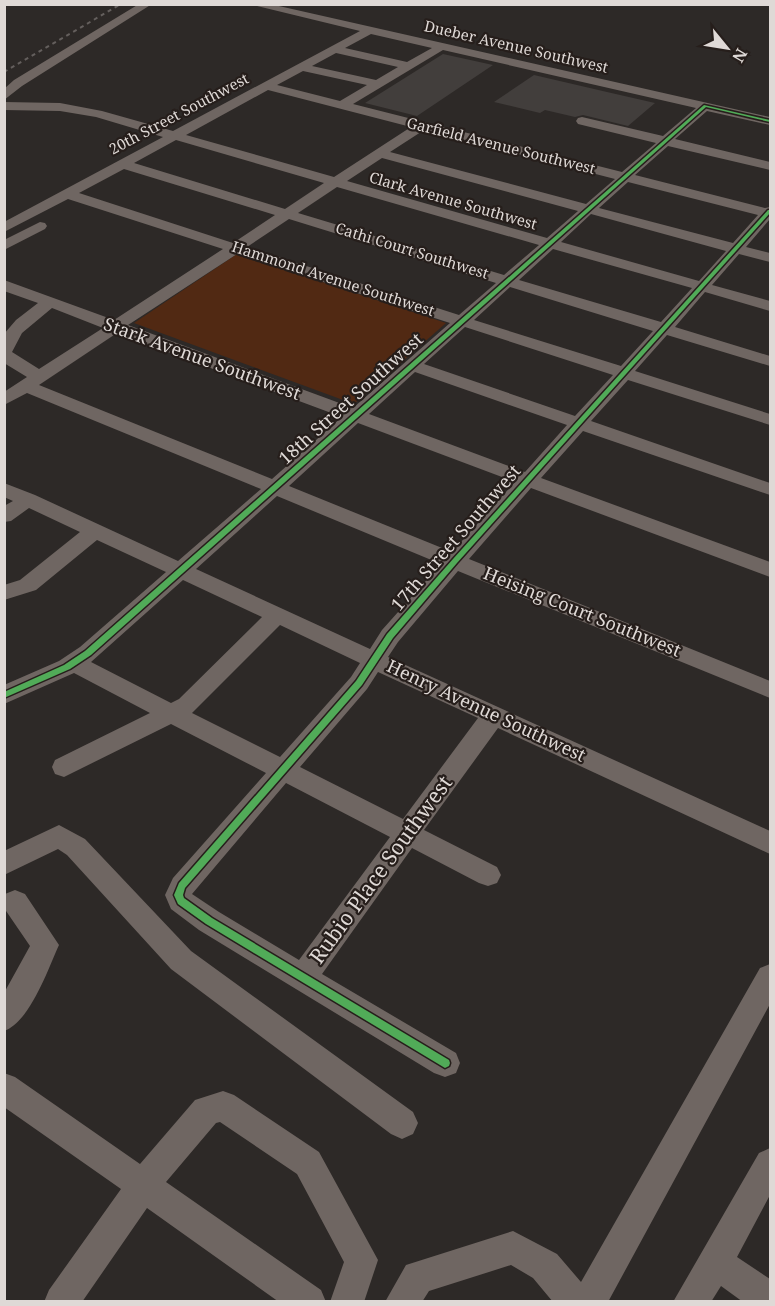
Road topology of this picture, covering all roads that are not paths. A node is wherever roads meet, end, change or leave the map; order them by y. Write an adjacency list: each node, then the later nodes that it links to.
1 (147, 4): 15 (street)
2 (254, 4): 3 (street, Dueber Avenue Southwest)
3 (369, 30): 4 (street, 20th Street Southwest); 5 (street, Dueber Avenue Southwest)
4 (350, 41): 6 (street, 20th Street Southwest); 8 (street)
5 (441, 46): 8 (street); 18 (street, Dueber Avenue Southwest)
6 (335, 49): 7 (street, 20th Street Southwest); 9 (street)
7 (319, 57): 10 (street, 20th Street Southwest); 11 (street)
8 (423, 58): 9 (street)
9 (408, 66): 11 (street)
10 (301, 73): 12 (street); 13 (street, 20th Street Southwest); 14 (street)
11 (392, 75): 12 (street)
12 (376, 84): 14 (street)
13 (267, 86): 16 (street, Garfield Avenue Southwest); 22 (street, 20th Street Southwest)
14 (361, 94): 16 (street)
15 (4, 96)
16 (342, 105): 21 (street, Garfield Avenue Southwest)
17 (4, 106): 22 (street, Clark Avenue Southwest)
18 (705, 106): 20 (street, Dueber Avenue Southwest); 23 (street, 18th Street Southwest)
19 (582, 121): 23 (street)
20 (771, 121)
21 (422, 125): 24 (street); 27 (street, Garfield Avenue Southwest)
22 (174, 136): 25 (street, 20th Street Southwest); 28 (street, Clark Avenue Southwest)
23 (666, 141): 26 (street); 27 (street, 18th Street Southwest)
24 (380, 153): 28 (street); 30 (street)
25 (122, 164): 29 (street, 20th Street Southwest); 31 (street, Cathi Court Southwest)
26 (771, 166)
27 (625, 177): 30 (street, 18th Street Southwest); 32 (street, Garfield Avenue Southwest)
28 (336, 182): 31 (street); 35 (street, Clark Avenue Southwest)
29 (67, 194): 33 (street, 20th Street Southwest); 37 (street, Hammond Avenue Southwest)
30 (588, 209): 35 (street, 18th Street Southwest); 38 (street)
31 (288, 213): 37 (street); 40 (street, Cathi Court Southwest)
32 (770, 213): 38 (street, 17th Street Southwest)
33 (30, 214): 34 (street, 20th Street Southwest); 36 (street)
34 (4, 228)
35 (550, 243): 40 (street, 18th Street Southwest); 42 (street, Clark Avenue Southwest)
36 (4, 246)
37 (236, 248): 45 (street, Hammond Avenue Southwest); 46 (street)
38 (736, 249): 39 (street); 42 (street, 17th Street Southwest)
39 (771, 258)
40 (508, 280): 45 (street, 18th Street Southwest); 47 (street, Cathi Court Southwest)
41 (4, 285): 43 (street, Stark Avenue Southwest)
42 (703, 286): 44 (street, Clark Avenue Southwest); 47 (street, 17th Street Southwest)
43 (50, 302): 46 (street, Stark Avenue Southwest); 48 (street)
44 (771, 306)
45 (462, 321): 50 (street, 18th Street Southwest); 51 (street, Hammond Avenue Southwest)
46 (116, 327): 52 (street); 54 (street, Stark Avenue Southwest)
47 (666, 328): 49 (street, Cathi Court Southwest); 51 (street, 17th Street Southwest)
48 (4, 353): 52 (street, Heising Court Southwest)
49 (771, 361)
50 (412, 366): 54 (street, 18th Street Southwest); 56 (street)
51 (623, 373): 55 (street, Hammond Avenue Southwest); 56 (street, 17th Street Southwest)
52 (33, 382): 53 (street); 58 (street, Heising Court Southwest)
53 (4, 400)
54 (356, 416): 57 (street, Stark Avenue Southwest); 58 (street, 18th Street Southwest)
55 (771, 420)
56 (578, 423): 57 (street, 17th Street Southwest); 60 (street)
57 (528, 479): 64 (street, 17th Street Southwest); 66 (street, Stark Avenue Southwest)
58 (275, 487): 64 (street, Heising Court Southwest); 65 (street, 18th Street Southwest)
59 (4, 489): 61 (street, Henry Avenue Southwest)
60 (771, 489)
61 (28, 499): 62 (street); 63 (street, Henry Avenue Southwest)
62 (4, 516)
63 (96, 530): 65 (street, Henry Avenue Southwest); 67 (street)
64 (455, 561): 69 (street, 17th Street Southwest); 71 (street, Heising Court Southwest)
65 (182, 570): 68 (street, Henry Avenue Southwest); 70 (street, 18th Street Southwest)
66 (771, 570)
67 (4, 593)
68 (278, 614): 69 (street, Henry Avenue Southwest); 73 (street)
69 (375, 659): 74 (street, Henry Avenue Southwest); 76 (street, 17th Street Southwest)
70 (73, 663): 72 (street, 18th Street Southwest); 73 (street)
71 (771, 690)
72 (4, 695)
73 (172, 713): 75 (street); 76 (street)
74 (494, 715): 77 (street, Rubio Place Southwest); 78 (street, Henry Avenue Southwest)
75 (64, 767)
76 (282, 770): 77 (street); 83 (street, 17th Street Southwest)
77 (408, 834): 80 (street); 83 (street, Rubio Place Southwest)
78 (771, 843)
79 (4, 864): 87 (street)
80 (488, 875)
81 (15, 902): 84 (street)
82 (771, 977): 97 (street)
83 (302, 978): 85 (street, Rubio Place Southwest)
84 (4, 1018)
85 (445, 1064)
86 (4, 1088): 89 (street)
87 (402, 1124)
88 (771, 1164): 90 (street)
89 (143, 1185): 92 (street); 93 (street); 94 (street)
90 (716, 1263): 91 (street); 98 (street)
91 (771, 1299)
92 (61, 1302)
93 (309, 1302)
94 (346, 1302)
95 (402, 1302): 96 (street)
96 (576, 1302)
97 (589, 1302)
98 (690, 1302)

